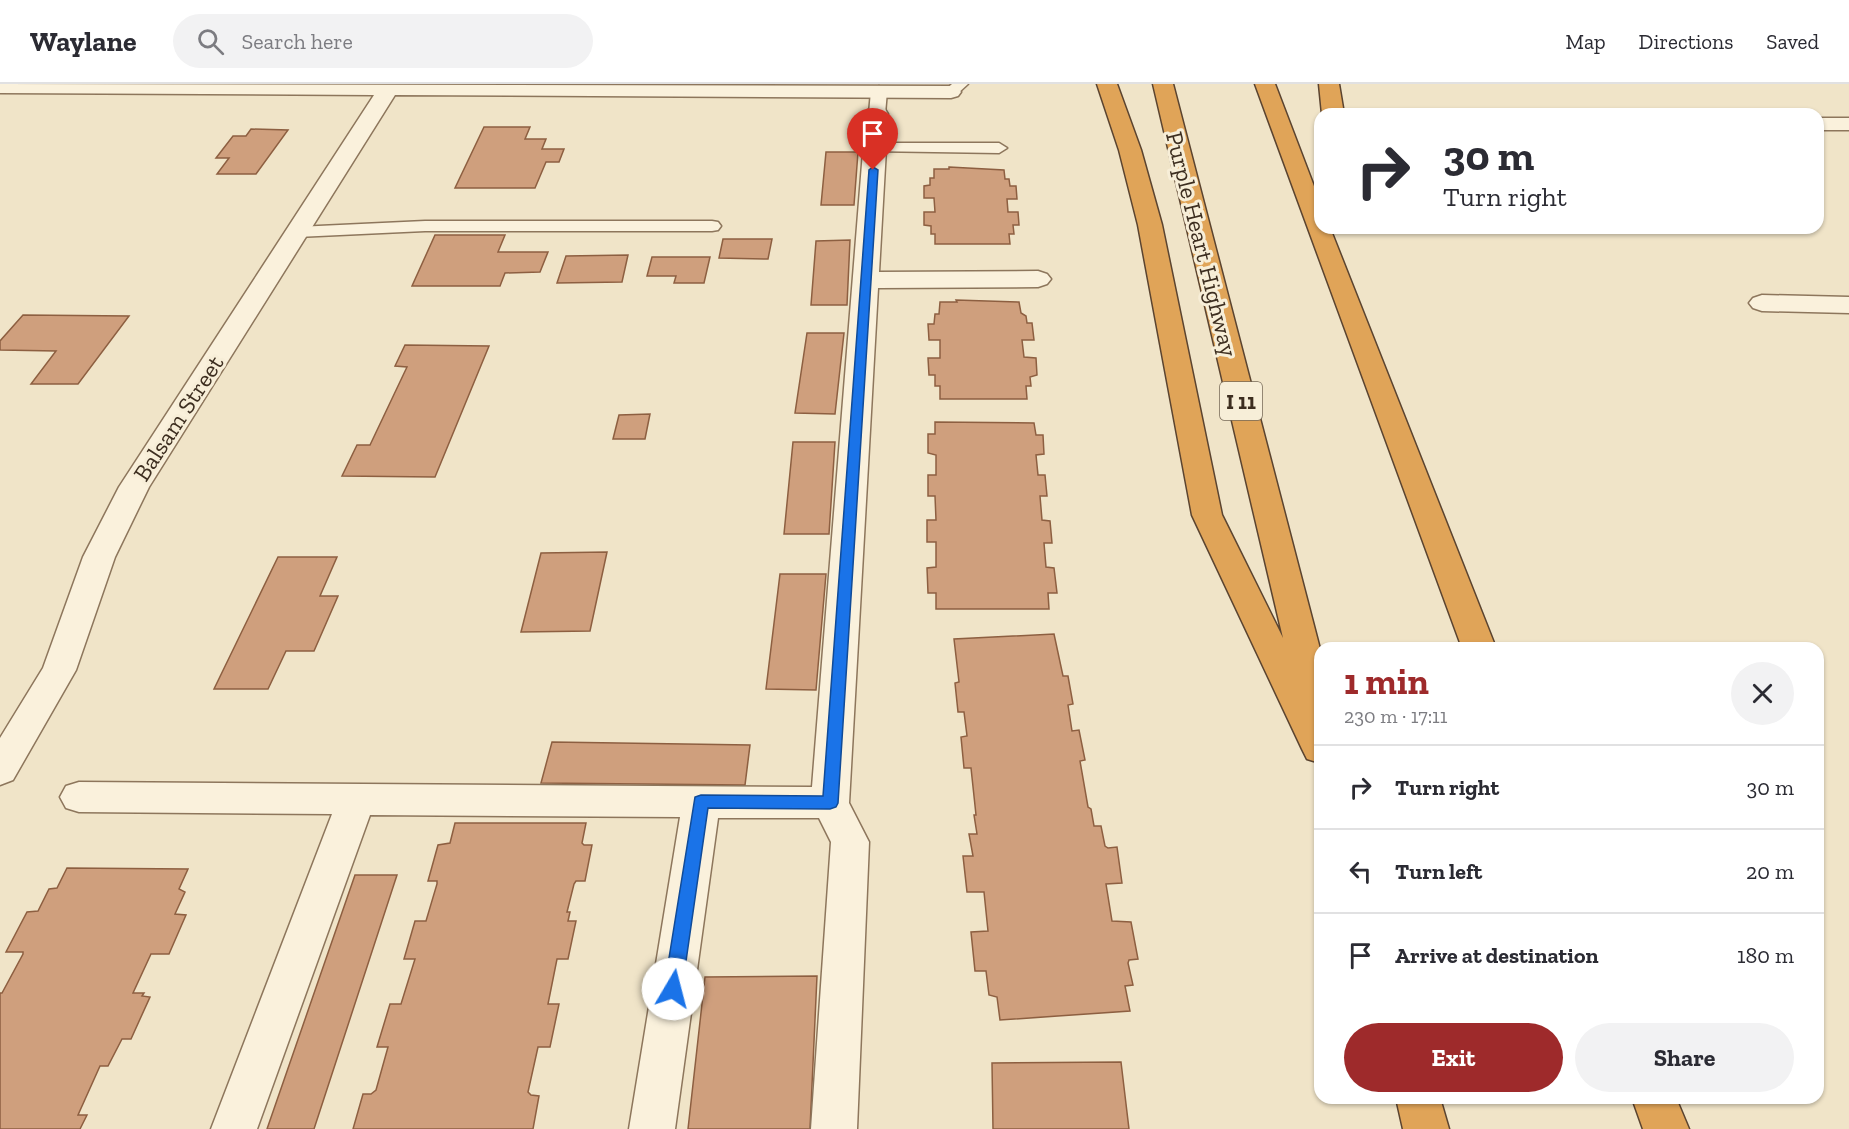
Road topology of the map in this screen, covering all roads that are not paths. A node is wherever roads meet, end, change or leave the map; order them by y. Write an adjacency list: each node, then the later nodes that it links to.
1 (1107, 84): 26 (highway)
2 (1163, 84): 25 (highway, Purple Heart Highway / I 11)
3 (1265, 84): 16 (highway)
4 (1329, 84): 11 (highway)
5 (146, 86): 6 (street); 7 (street)
6 (390, 86): 8 (street); 18 (street, Balsam Street)
7 (0, 87)
8 (820, 87): 10 (street)
9 (956, 88): 10 (street)
10 (878, 103): 14 (street)
11 (1332, 108)
12 (1824, 124): 13 (street)
13 (1849, 124)
14 (875, 148): 15 (lane); 21 (street)
15 (999, 148)
16 (1314, 206)
17 (712, 226): 18 (lane)
18 (297, 232): 27 (street, Balsam Street)
19 (1327, 238): 24 (highway)
20 (1038, 279): 21 (street)
21 (866, 280): 31 (street)
22 (1762, 303): 23 (street)
23 (1849, 305)
24 (1477, 642)
25 (1314, 694)
26 (1314, 736)
27 (0, 770)
28 (79, 797): 29 (street)
29 (357, 799): 30 (street); 34 (street)
30 (701, 802): 31 (street); 35 (street)
31 (830, 803): 36 (street)
32 (1420, 1104): 37 (highway)
33 (1656, 1104): 38 (highway)
34 (234, 1129)
35 (652, 1129)
36 (834, 1129)
37 (1426, 1129)
38 (1666, 1129)

